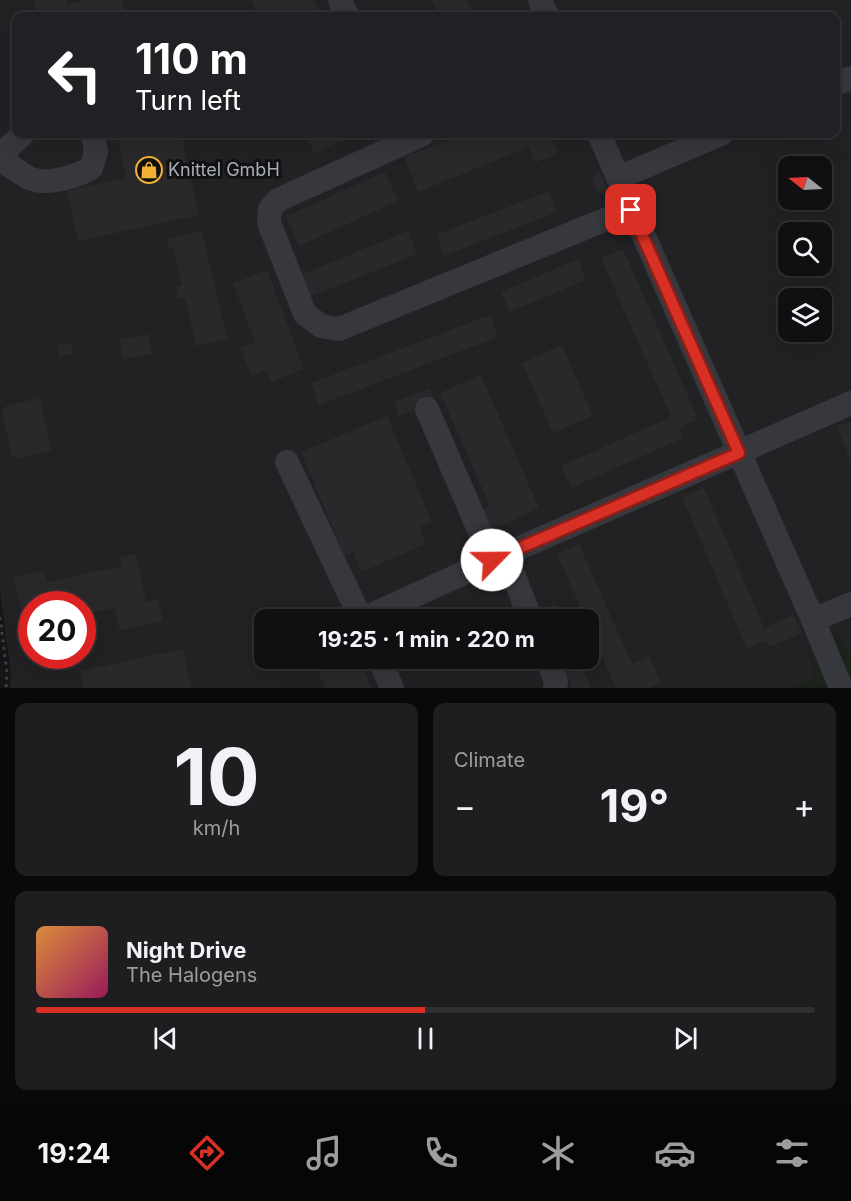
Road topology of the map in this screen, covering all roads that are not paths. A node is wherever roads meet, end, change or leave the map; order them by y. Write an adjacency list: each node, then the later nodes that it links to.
1 (19, 138): 6 (lane)
2 (94, 138): 6 (lane)
3 (601, 138): 7 (lane)
4 (712, 138): 7 (lane)
5 (397, 139): 8 (lane)
6 (1, 161)
7 (618, 178): 8 (lane)
8 (631, 210): 11 (lane)
9 (851, 403): 11 (lane)
10 (427, 409): 13 (lane)
11 (739, 453): 13 (lane); 18 (lane)
12 (287, 462): 15 (lane)
13 (498, 557): 16 (lane); 17 (lane)
14 (851, 604): 18 (lane)
15 (356, 609)
16 (383, 609)
17 (525, 609)
18 (813, 620): 23 (lane)
19 (384, 669): 21 (lane)
20 (551, 669): 22 (lane)
21 (392, 688)
22 (555, 688)
23 (841, 688)

